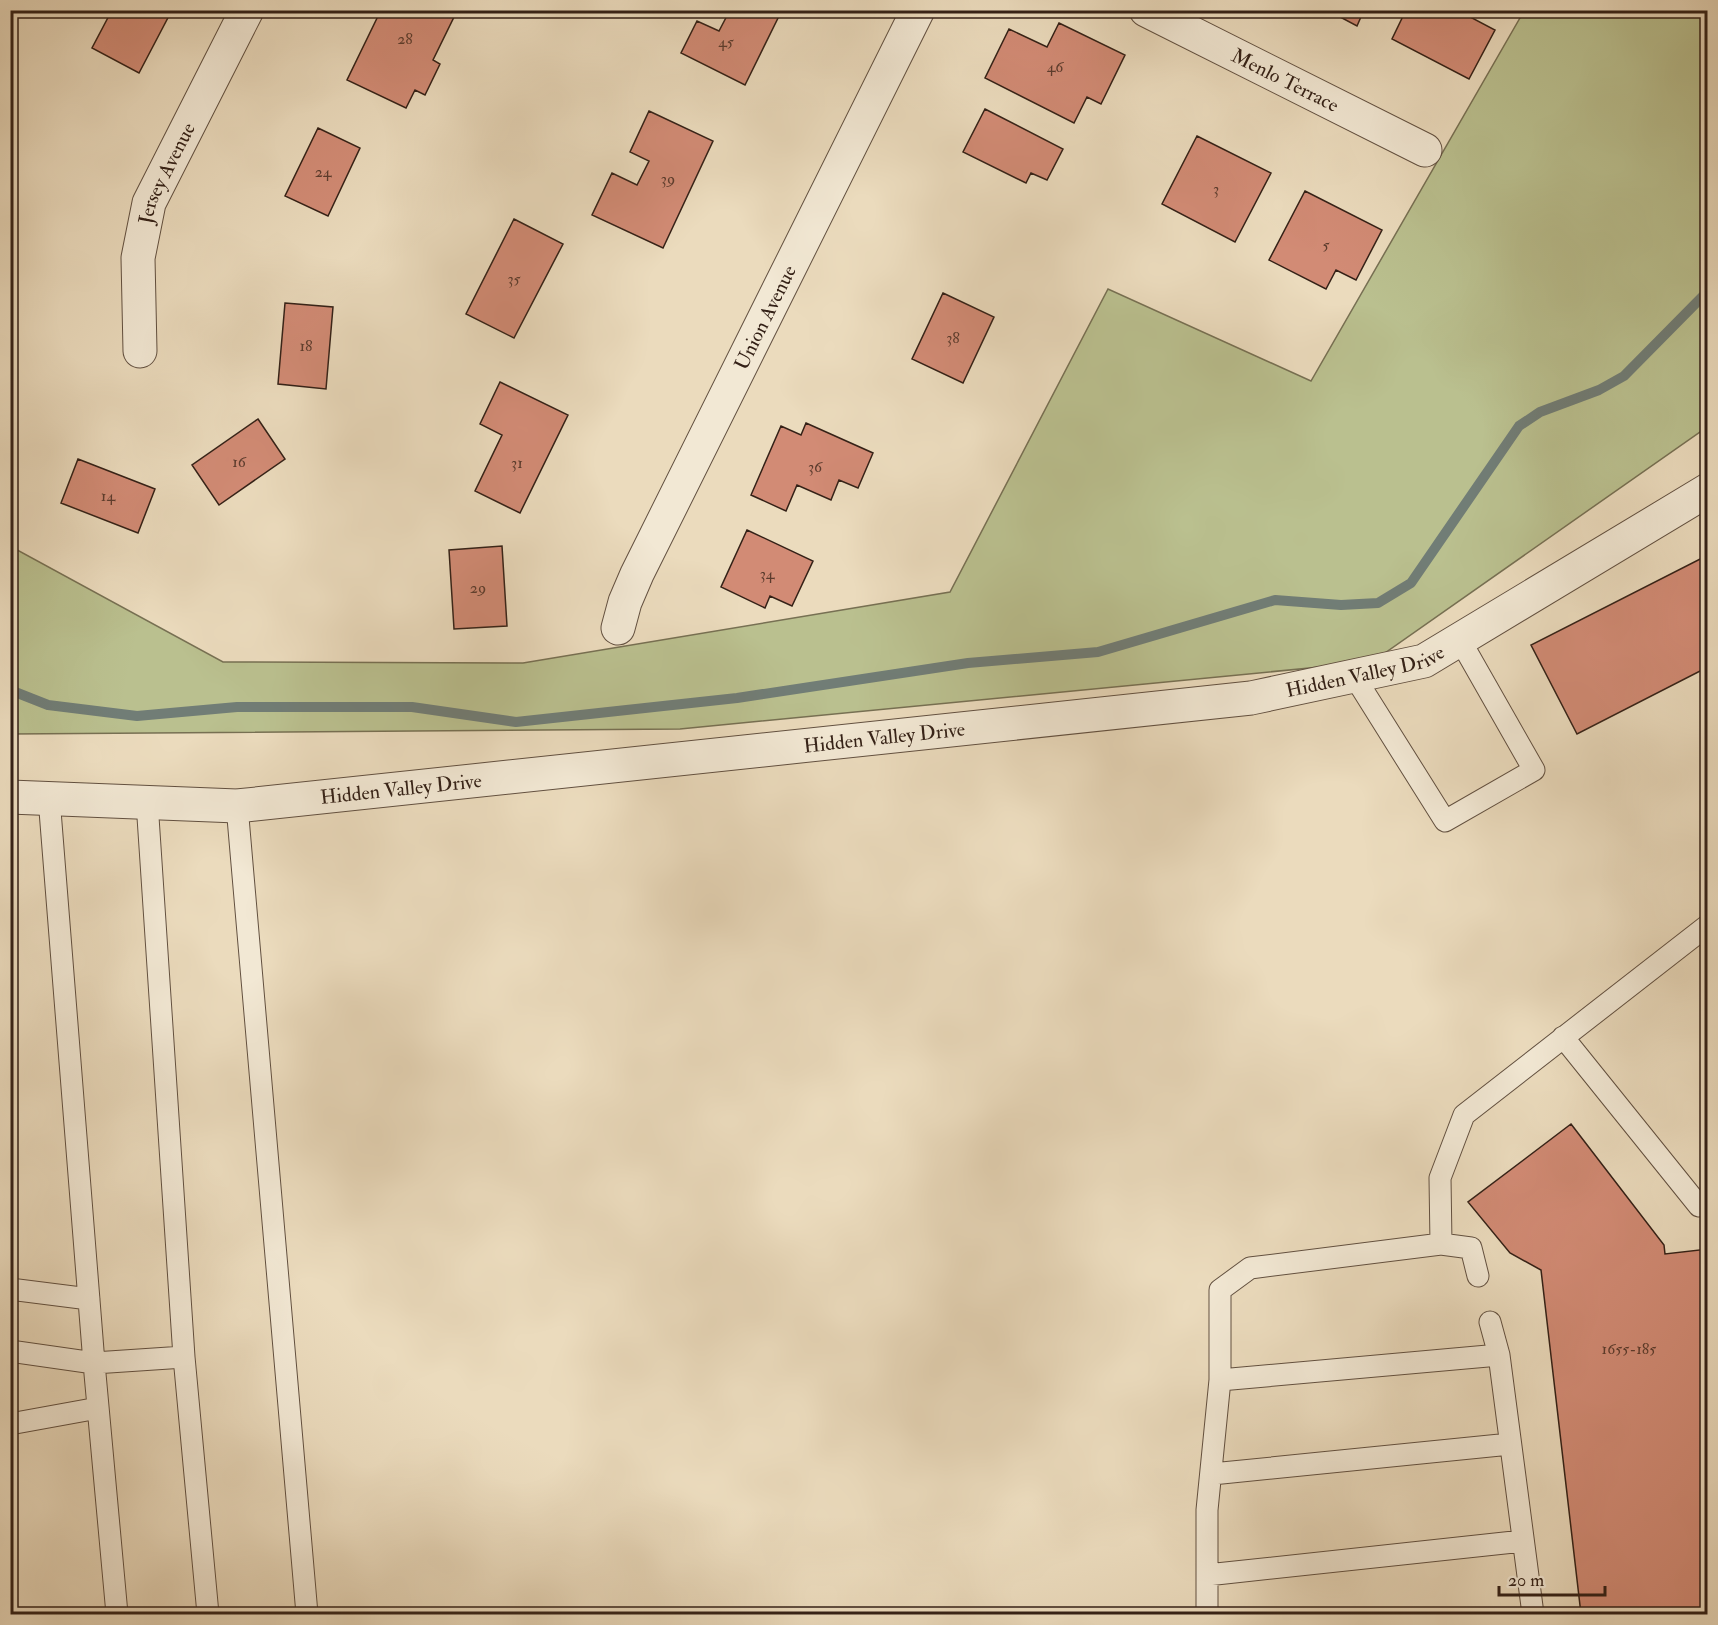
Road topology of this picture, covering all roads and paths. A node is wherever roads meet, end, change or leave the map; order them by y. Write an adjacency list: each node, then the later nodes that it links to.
1 (247, 10): 5 (street, Jersey Avenue)
2 (918, 10): 7 (street, Union Avenue)
3 (1146, 10): 4 (street, Menlo Terrace)
4 (1425, 150)
5 (140, 351)
6 (1707, 490): 8 (street, Hidden Valley Drive)
7 (618, 628)
8 (1460, 640): 9 (street, Hidden Valley Drive); 9 (lane)
9 (1354, 676): 13 (street, Hidden Valley Drive)
10 (10, 797): 11 (street, Hidden Valley Drive)
11 (49, 798): 12 (street, Hidden Valley Drive); 20 (lane)
12 (147, 802): 13 (street, Hidden Valley Drive); 24 (lane)
13 (237, 806): 35 (lane)
14 (1707, 924): 15 (lane)
15 (1563, 1037): 16 (lane); 17 (lane)
16 (1699, 1206)
17 (1441, 1244): 18 (lane); 26 (lane)
18 (1478, 1276)
19 (10, 1289): 20 (lane)
20 (89, 1299): 25 (lane)
21 (1490, 1322): 23 (lane)
22 (10, 1351): 25 (lane)
23 (1499, 1355): 26 (lane); 29 (lane)
24 (184, 1357): 25 (lane); 34 (lane)
25 (94, 1363): 27 (lane)
26 (1220, 1380): 30 (lane)
27 (98, 1408): 28 (lane); 33 (lane)
28 (10, 1424)
29 (1510, 1444): 30 (lane); 31 (lane)
30 (1212, 1474): 32 (lane)
31 (1523, 1540): 32 (lane); 37 (lane)
32 (1207, 1575): 36 (lane)
33 (117, 1614)
34 (208, 1614)
35 (307, 1614)
36 (1207, 1614)
37 (1533, 1614)

